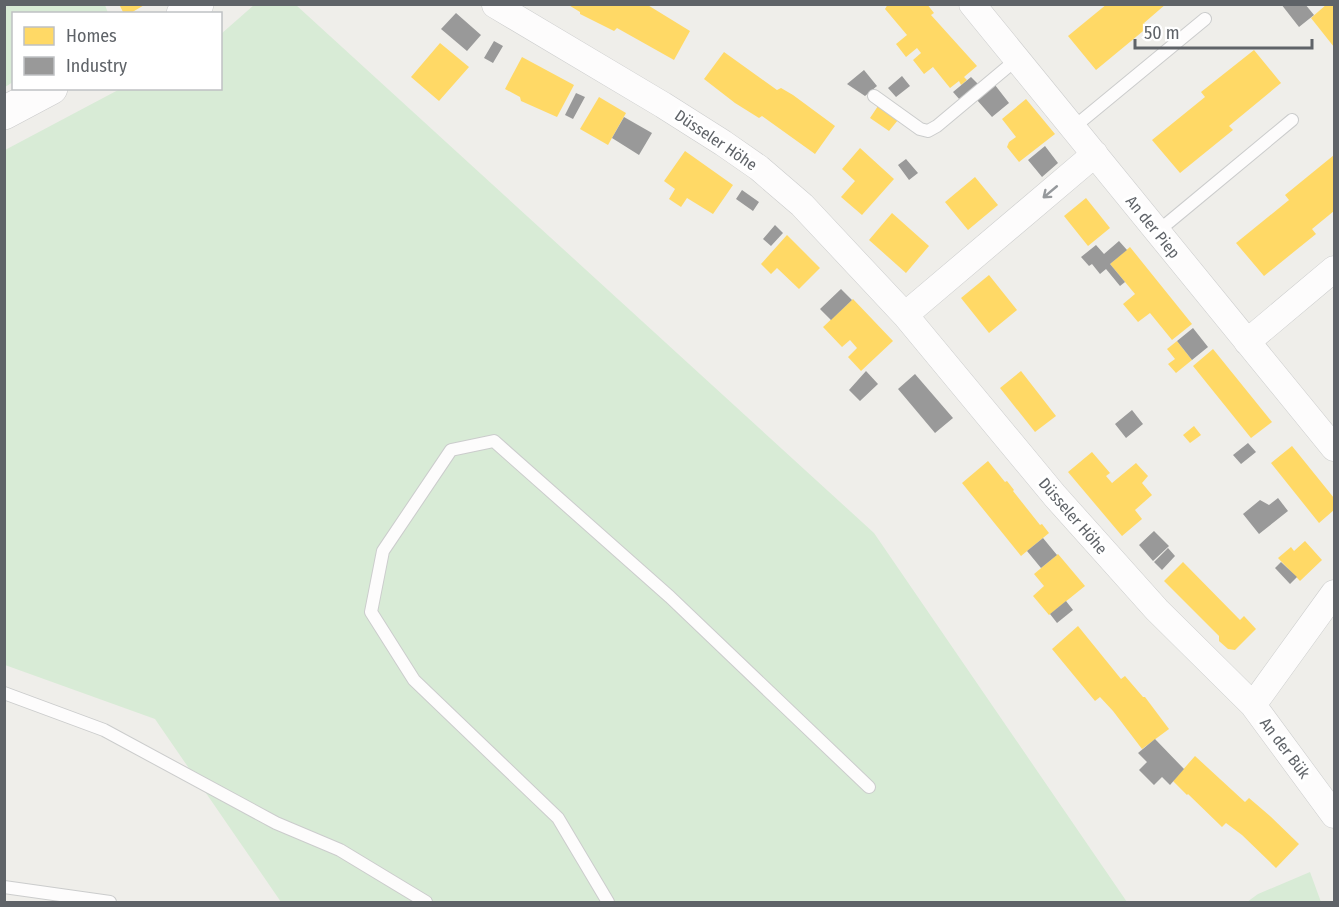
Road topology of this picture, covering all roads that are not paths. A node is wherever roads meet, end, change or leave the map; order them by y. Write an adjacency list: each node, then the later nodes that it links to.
1 (972, 4): 4 (street, An der Piep)
2 (495, 5): 13 (street, Düsseler Höhe)
3 (1205, 19): 9 (lane)
4 (1017, 59): 6 (lane); 9 (street, An der Piep)
5 (47, 90): 7 (main road)
6 (874, 96)
7 (4, 113)
8 (1292, 120): 11 (lane)
9 (1074, 127): 10 (street, An der Piep)
10 (1095, 154): 11 (street, An der Piep); 13 (street, one-way to 13)
11 (1157, 232): 14 (street, An der Piep)
12 (1335, 268): 14 (street)
13 (905, 315): 18 (street, Düsseler Höhe)
14 (1247, 342): 15 (street, An der Piep)
15 (1335, 448)
16 (1335, 593): 18 (street, An der Bük)
17 (4, 693): 23 (lane)
18 (1253, 705): 20 (street, An der Bük)
19 (869, 787): 24 (lane)
20 (1334, 815)
21 (4, 887): 22 (lane)
22 (110, 903)
23 (426, 903)
24 (608, 903)

